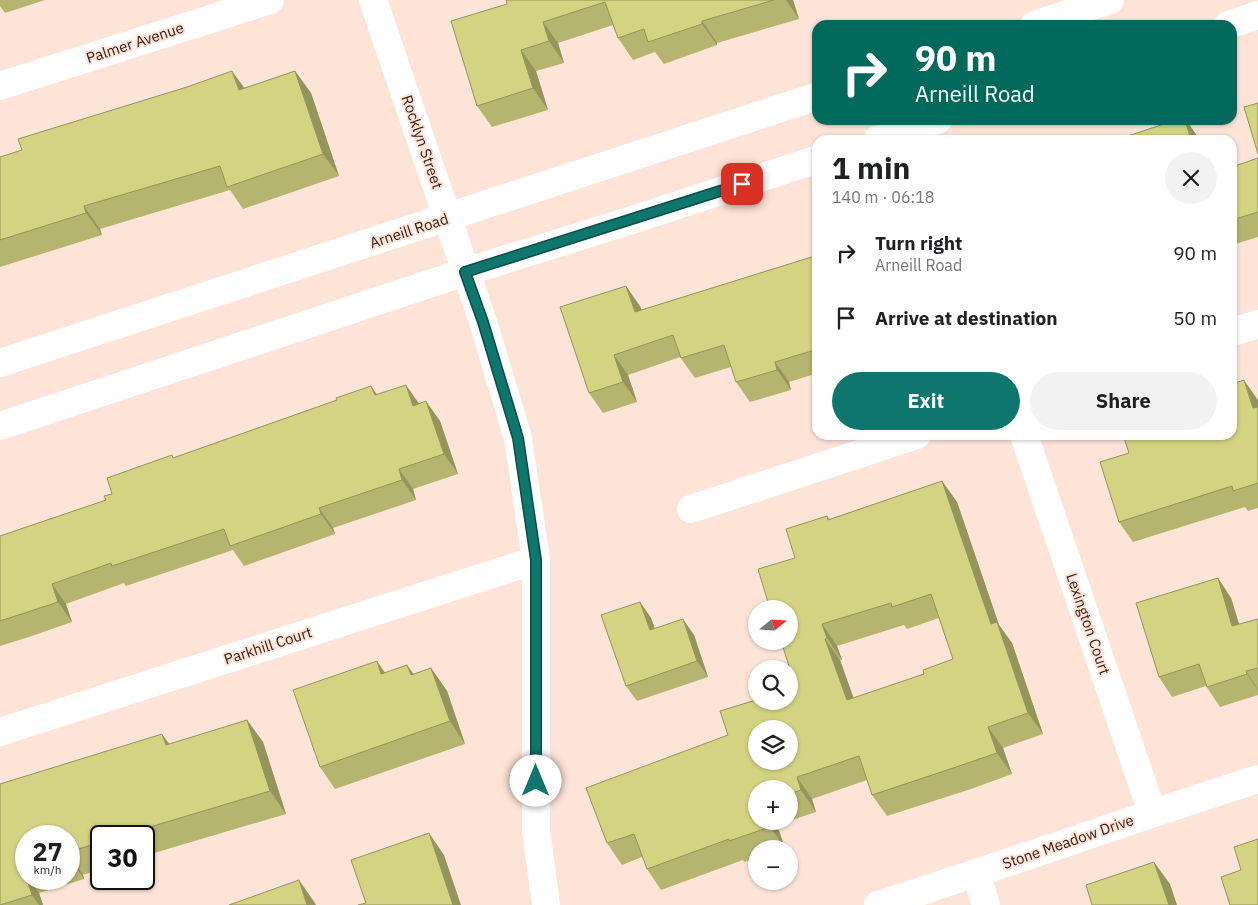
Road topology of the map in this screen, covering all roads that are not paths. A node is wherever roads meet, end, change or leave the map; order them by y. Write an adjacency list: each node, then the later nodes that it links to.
1 (270, 0): 7 (street, Palmer Avenue)
2 (374, 0): 12 (street, Rocklyn Street)
3 (1110, 0): 5 (street)
4 (1258, 15): 6 (street)
5 (1049, 20)
6 (1237, 22)
7 (0, 86)
8 (812, 98): 12 (street, Arneill Road)
9 (923, 125): 10 (street)
10 (892, 135)
11 (812, 161): 13 (street)
12 (448, 218): 13 (street, Rocklyn Street); 16 (street, Arneill Road)
13 (465, 272): 17 (street); 21 (street, Rocklyn Street)
14 (1258, 324): 15 (street)
15 (1237, 330)
16 (0, 363)
17 (0, 426)
18 (902, 440): 20 (street)
19 (1026, 440): 24 (street, Lexington Court)
20 (692, 509)
21 (536, 560): 22 (street, Parkhill Court); 26 (street, Rocklyn Street)
22 (0, 732)
23 (1258, 779): 24 (street, Stone Meadow Drive)
24 (1152, 812): 25 (street, Stone Meadow Drive)
25 (976, 874): 27 (street, Stone Meadow Drive); 28 (street)
26 (546, 905)
27 (878, 905)
28 (986, 905)

